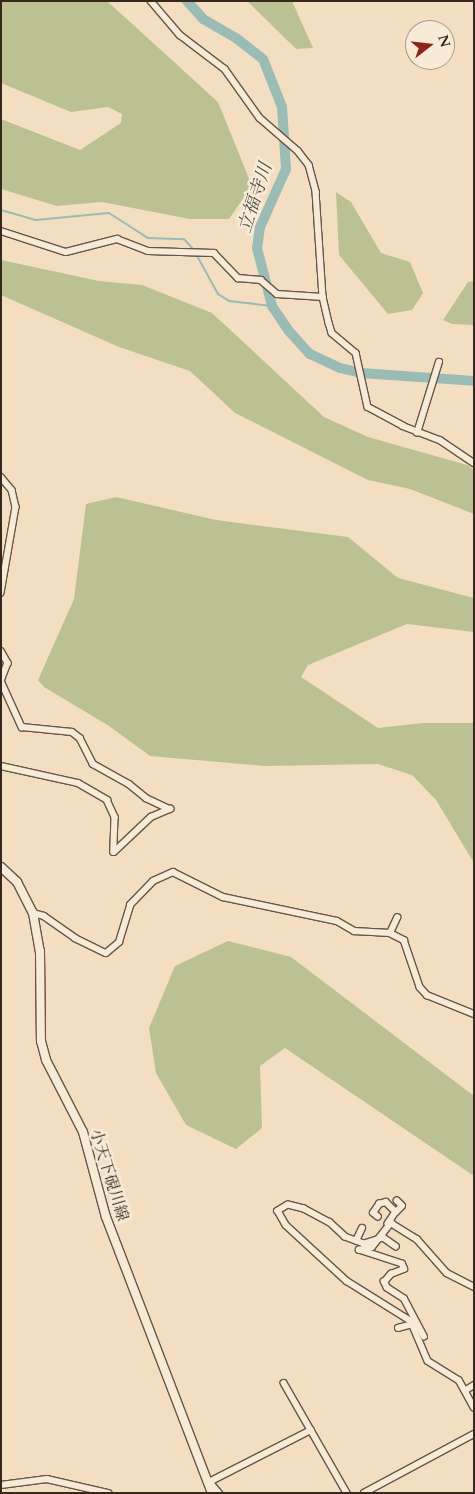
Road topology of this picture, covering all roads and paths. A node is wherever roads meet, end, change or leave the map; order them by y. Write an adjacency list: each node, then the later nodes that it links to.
1 (151, 1): 3 (street)
2 (1, 231): 3 (street)
3 (323, 297): 5 (street)
4 (439, 362): 5 (street)
5 (417, 432): 6 (street)
6 (473, 460)
7 (1, 477): 8 (street)
8 (1, 593)
9 (1, 651): 10 (street)
10 (1, 766)
11 (1, 868): 12 (main road, 小天下硯川線)
12 (34, 913): 14 (street); 34 (main road, 小天下硯川線)
13 (397, 918): 14 (street)
14 (390, 933): 15 (street)
15 (474, 1014)
16 (397, 1202): 17 (street)
17 (396, 1212): 18 (street); 19 (street)
18 (378, 1217)
19 (388, 1224): 21 (street); 24 (street)
20 (362, 1228): 22 (street)
21 (378, 1240): 22 (street); 23 (street); 27 (street)
22 (356, 1241): 25 (street)
23 (396, 1247)
24 (474, 1287)
25 (413, 1324): 26 (street); 27 (street)
26 (398, 1328)
27 (419, 1345): 30 (street)
28 (284, 1383): 32 (street)
29 (474, 1385): 30 (street)
30 (466, 1390): 31 (street)
31 (474, 1407)
32 (312, 1430): 34 (street); 39 (street)
33 (474, 1434): 40 (street)
34 (209, 1481): 37 (main road, 小天下硯川線); 38 (street)
35 (1, 1485): 36 (street)
36 (108, 1493)
37 (212, 1493)
38 (219, 1493)
39 (347, 1493)
40 (364, 1493)

